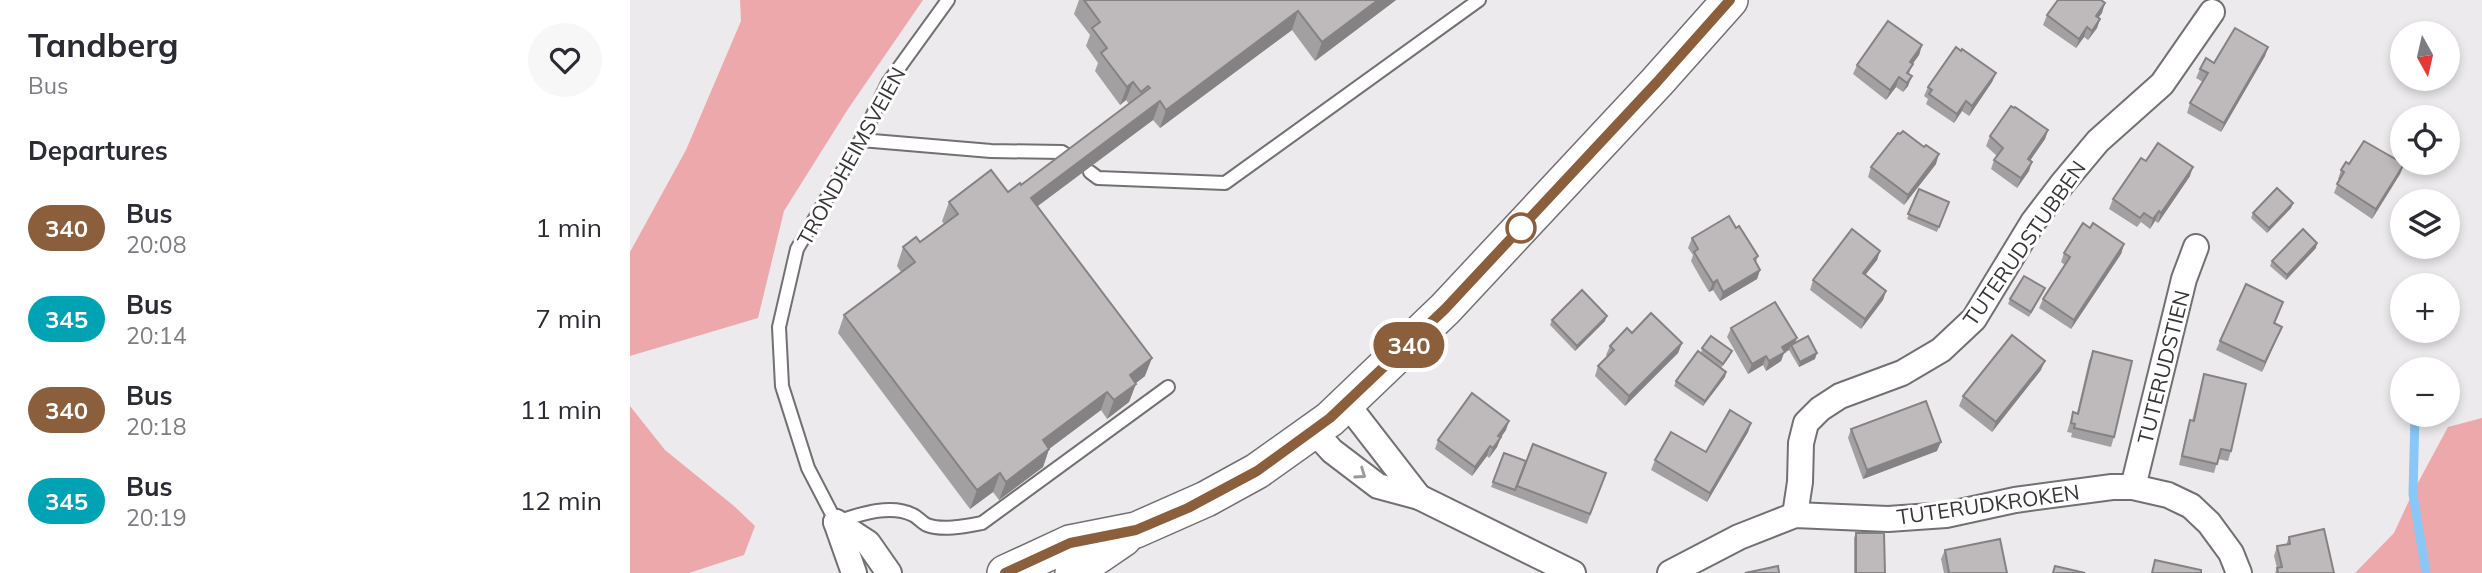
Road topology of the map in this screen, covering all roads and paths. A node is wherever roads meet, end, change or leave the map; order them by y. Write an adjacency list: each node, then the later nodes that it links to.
1 (948, 0): 5 (lane, TRONDHEIMSVEIEN)
2 (1479, 0): 7 (lane)
3 (1730, 0): 10 (main road)
4 (2212, 12): 14 (street, TUTERUDSTUBBEN)
5 (861, 140): 6 (lane); 15 (lane, TRONDHEIMSVEIEN)
6 (1071, 158)
7 (1090, 172)
8 (2196, 247): 12 (street, TUTERUDSTIEN)
9 (1168, 387): 15 (lane)
10 (1347, 404): 11 (main road); 13 (street)
11 (1314, 431): 13 (street, one-way to 13); 16 (main road)
12 (2133, 487): 14 (street, TUTERUDKROKEN); 23 (street, TUTERUDKROKEN)
13 (1419, 497): 21 (street)
14 (1795, 515): 22 (street, TUTERUDKROKEN)
15 (836, 522): 17 (street, TRONDHEIMSVEIEN); 18 (street, TRONDHEIMSVEIEN)
16 (1136, 530): 19 (main road); 20 (main road)
17 (854, 573)
18 (889, 573)
19 (1005, 573)
20 (1073, 573)
21 (1573, 573)
22 (1670, 573)
23 (2239, 573)

